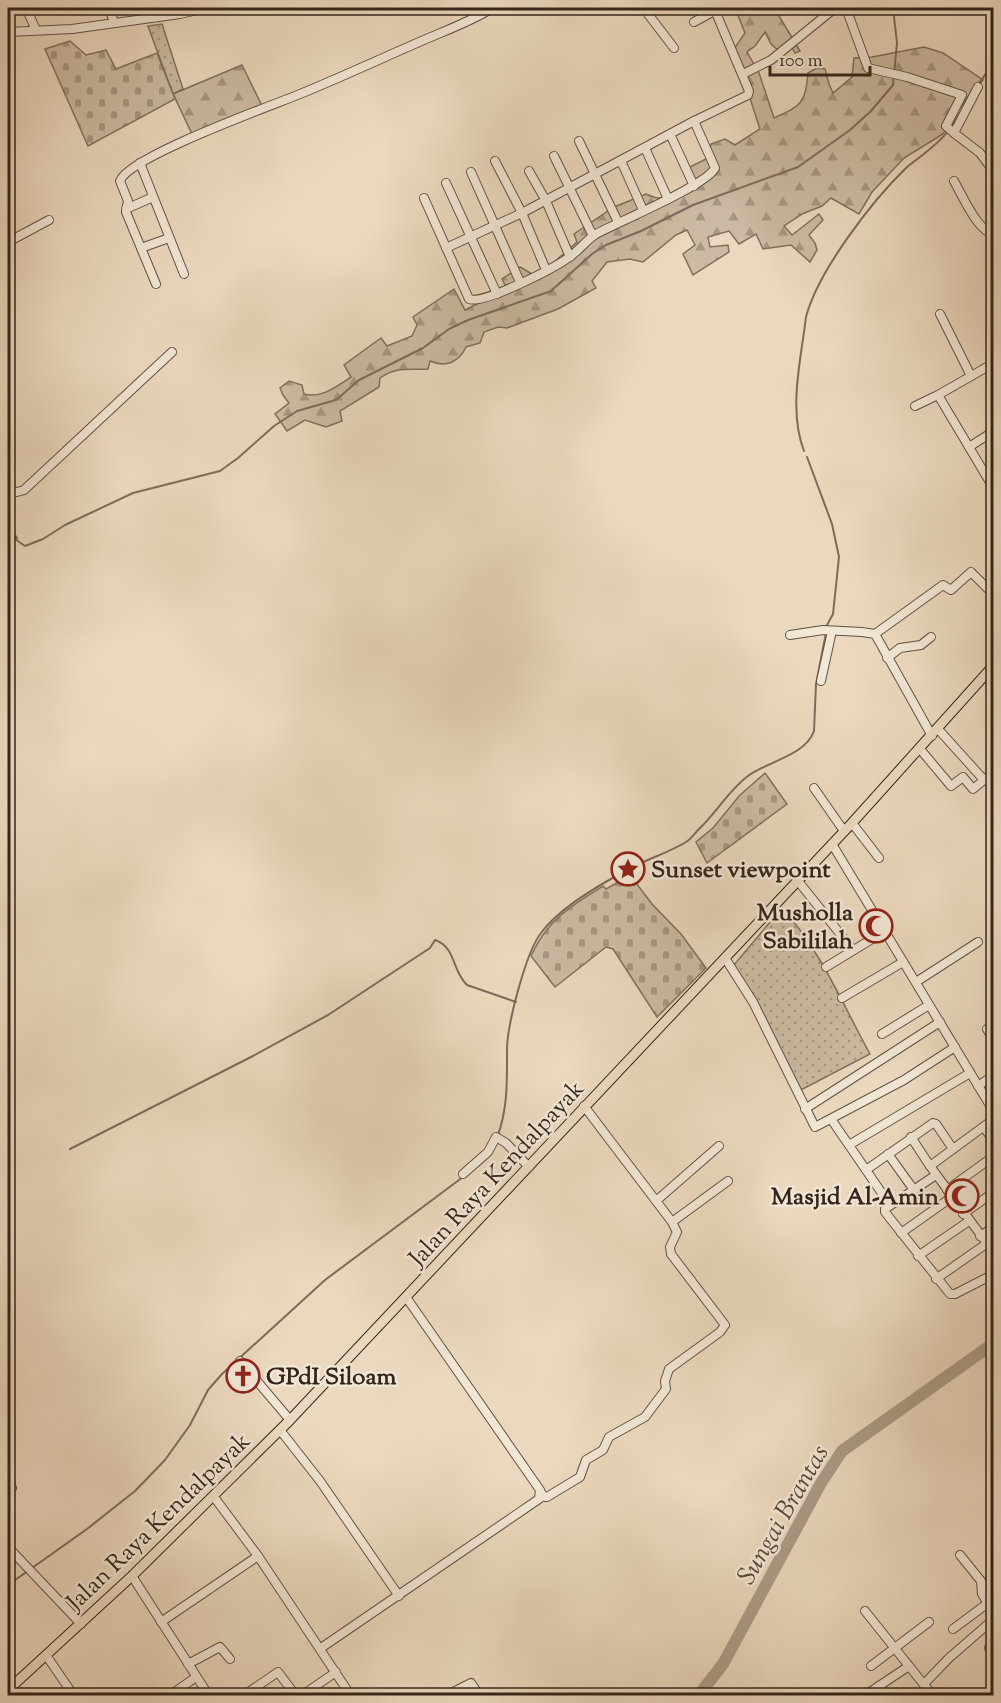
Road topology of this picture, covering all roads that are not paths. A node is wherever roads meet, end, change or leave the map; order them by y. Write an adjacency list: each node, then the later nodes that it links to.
1 (26, 8): 13 (street)
2 (109, 8): 11 (street)
3 (144, 8): 10 (street)
4 (192, 8): 10 (street)
5 (492, 8): 26 (street)
6 (648, 8): 15 (street)
7 (835, 8): 16 (street)
8 (846, 8): 19 (street)
9 (715, 9): 12 (street); 16 (street)
10 (147, 18): 11 (street)
11 (114, 22): 13 (street)
12 (693, 22)
13 (36, 30): 14 (street)
14 (8, 32)
15 (674, 48)
16 (743, 74): 18 (street)
17 (978, 87): 19 (street)
18 (694, 121): 20 (street); 33 (street)
19 (950, 130): 29 (street)
20 (670, 134): 22 (street); 33 (street)
21 (579, 141): 30 (street)
22 (645, 148): 25 (street); 37 (street)
23 (554, 156): 34 (street)
24 (495, 161): 41 (street)
25 (621, 161): 30 (street); 40 (street)
26 (140, 163): 35 (street); 39 (street)
27 (529, 171): 38 (street)
28 (471, 172): 44 (street)
29 (993, 172)
30 (596, 174): 34 (street); 43 (street)
31 (954, 181): 45 (street)
32 (446, 183): 46 (street)
33 (694, 186): 37 (street)
34 (571, 188): 38 (street); 47 (street)
35 (153, 197): 39 (street); 48 (street)
36 (424, 198): 51 (street)
37 (668, 199): 40 (street)
38 (546, 201): 41 (street); 52 (street)
39 (126, 209): 50 (street)
40 (643, 210): 43 (street)
41 (522, 213): 44 (street); 53 (street)
42 (50, 220): 49 (street)
43 (618, 222): 47 (street)
44 (496, 224): 46 (street); 55 (street)
45 (993, 234)
46 (471, 236): 51 (street); 57 (street)
47 (593, 236): 52 (street)
48 (169, 238): 50 (street); 54 (street)
49 (8, 242)
50 (141, 248): 56 (street)
51 (446, 248): 57 (street)
52 (570, 257): 53 (street)
53 (546, 270): 55 (street)
54 (184, 274)
55 (520, 282): 57 (street)
56 (156, 284)
57 (496, 294)
58 (940, 314): 61 (street)
59 (172, 352): 68 (street)
60 (993, 363): 61 (street)
61 (971, 376): 62 (street)
62 (938, 395): 63 (street); 65 (street)
63 (915, 406)
64 (993, 432): 65 (street)
65 (969, 447): 66 (street)
66 (991, 479): 67 (street)
67 (993, 489)
68 (8, 491)
69 (993, 585): 71 (street)
70 (829, 630): 71 (street); 72 (street); 76 (street)
71 (875, 634): 74 (street)
72 (790, 635)
73 (931, 637): 74 (street)
74 (887, 658): 77 (street)
75 (993, 665): 77 (main road, Jalan Raya Kendalpayak)
76 (821, 681)
77 (935, 733): 78 (main road, Jalan Raya Kendalpayak); 80 (street)
78 (920, 749): 80 (street); 82 (main road, Jalan Raya Kendalpayak)
79 (993, 775): 80 (street)
80 (984, 780)
81 (814, 788): 83 (street)
82 (852, 823): 83 (main road, Jalan Raya Kendalpayak); 85 (street)
83 (844, 831): 84 (main road, Jalan Raya Kendalpayak)
84 (832, 844): 86 (main road, Jalan Raya Kendalpayak); 87 (street)
85 (879, 858)
86 (798, 880): 89 (street); 90 (main road, Jalan Raya Kendalpayak)
87 (885, 931): 89 (street); 91 (street)
88 (978, 942): 93 (street)
89 (853, 950): 92 (street)
90 (725, 958): 104 (main road, Jalan Raya Kendalpayak); 105 (street)
91 (903, 962): 93 (street); 94 (street)
92 (826, 967)
93 (916, 982): 95 (street)
94 (842, 998)
95 (929, 1005): 96 (street); 98 (street)
96 (940, 1022): 100 (street); 105 (street)
97 (987, 1029): 99 (street)
98 (882, 1034)
99 (993, 1041)
100 (955, 1047): 101 (street); 107 (street)
101 (970, 1073): 103 (street); 112 (street)
102 (993, 1075): 103 (street)
103 (978, 1086): 106 (street)
104 (584, 1106): 118 (main road, Jalan Raya Kendalpayak); 126 (street)
105 (805, 1109): 107 (street)
106 (993, 1112)
107 (831, 1119): 112 (street)
108 (993, 1119): 109 (street)
109 (984, 1126): 111 (street); 114 (street)
110 (911, 1137): 114 (street); 115 (street); 117 (street)
111 (993, 1142)
112 (849, 1145): 119 (street)
113 (719, 1146): 126 (street)
114 (953, 1149): 117 (street)
115 (888, 1154): 119 (street); 123 (street)
116 (993, 1156): 125 (street)
117 (930, 1166): 121 (street)
118 (529, 1167): 120 (street); 137 (main road, Jalan Raya Kendalpayak)
119 (866, 1170): 127 (street)
120 (463, 1174)
121 (936, 1174): 123 (street); 125 (street)
122 (728, 1180): 129 (street)
123 (914, 1190): 127 (street)
124 (993, 1192): 128 (street)
125 (949, 1194): 128 (street); 131 (street)
126 (656, 1201): 129 (street)
127 (890, 1206): 131 (street)
128 (966, 1217): 132 (street); 134 (street)
129 (672, 1222): 142 (street)
130 (993, 1227): 132 (street)
131 (901, 1233): 134 (street)
132 (983, 1240): 133 (street); 136 (street)
133 (993, 1253)
134 (918, 1256): 136 (street)
135 (993, 1274): 136 (street)
136 (936, 1279)
137 (406, 1297): 139 (main road, Jalan Raya Kendalpayak); 142 (street)
138 (240, 1361): 139 (street)
139 (290, 1420): 140 (main road, Jalan Raya Kendalpayak)
140 (280, 1430): 144 (main road, Jalan Raya Kendalpayak); 151 (street)
141 (8, 1480): 143 (street)
142 (540, 1491): 151 (street)
143 (8, 1492)
144 (214, 1497): 147 (street); 148 (main road, Jalan Raya Kendalpayak)
145 (9, 1552): 158 (street)
146 (960, 1555): 150 (street)
147 (258, 1556): 156 (street); 160 (street)
148 (132, 1576): 156 (street); 158 (main road, Jalan Raya Kendalpayak)
149 (993, 1581): 150 (street)
150 (982, 1588): 152 (street)
151 (399, 1596): 160 (street)
152 (988, 1603): 154 (street); 159 (street)
153 (866, 1611): 161 (street)
154 (993, 1612)
155 (993, 1620): 169 (street)
156 (161, 1622): 164 (street)
157 (929, 1623): 161 (street)
158 (81, 1624): 162 (main road, Jalan Raya Kendalpayak)
159 (953, 1629)
160 (321, 1648): 167 (street)
161 (895, 1649): 165 (street); 166 (street)
162 (46, 1655): 171 (main road, Jalan Raya Kendalpayak); 173 (street)
163 (230, 1659): 164 (street)
164 (188, 1664): 168 (street)
165 (871, 1666)
166 (909, 1666): 169 (street); 170 (street)
167 (336, 1671): 172 (street); 178 (street)
168 (196, 1677): 174 (street); 175 (street)
169 (924, 1684): 183 (street)
170 (879, 1686): 181 (street); 182 (street)
171 (8, 1690)
172 (347, 1694)
173 (74, 1695)
174 (170, 1695)
175 (209, 1695)
176 (243, 1695): 177 (street)
177 (296, 1695)
178 (301, 1695)
179 (445, 1695): 180 (street)
180 (480, 1695)
181 (864, 1695)
182 (884, 1695)
183 (933, 1695)

